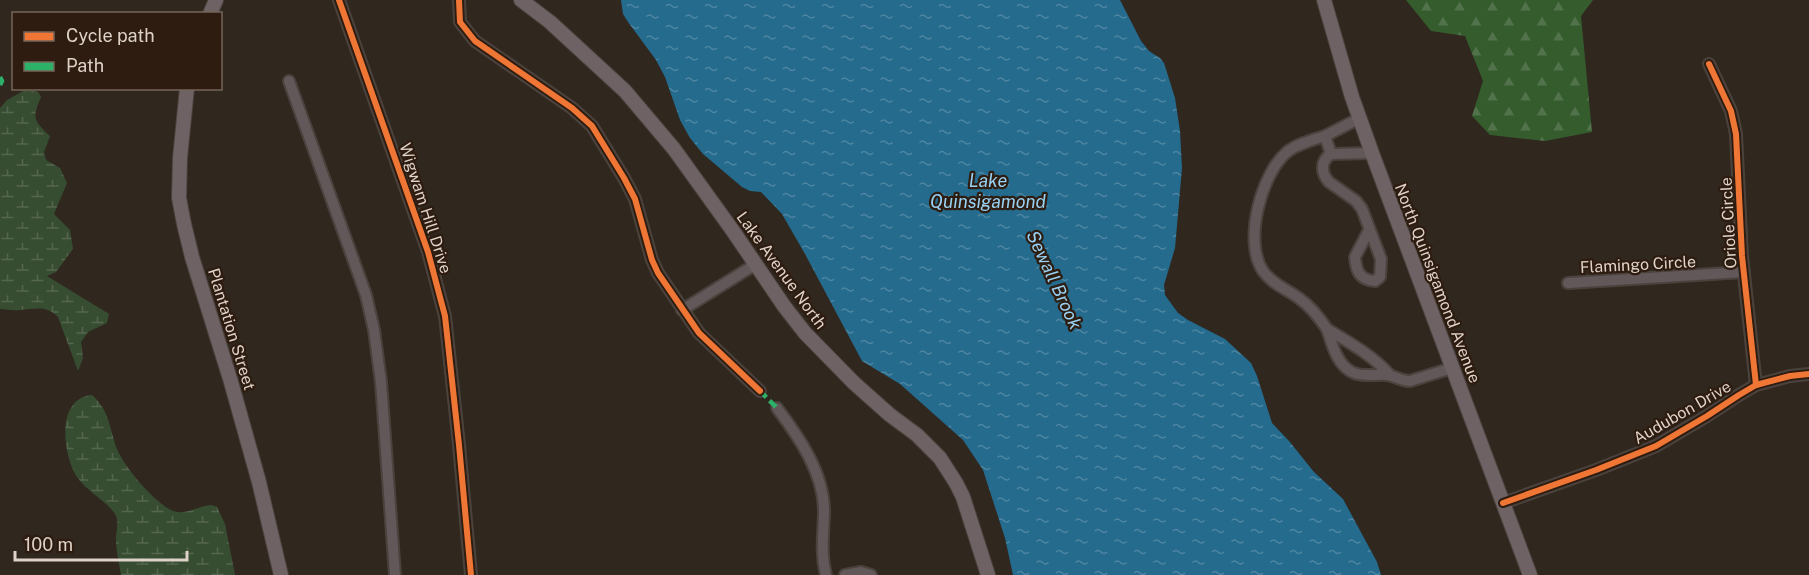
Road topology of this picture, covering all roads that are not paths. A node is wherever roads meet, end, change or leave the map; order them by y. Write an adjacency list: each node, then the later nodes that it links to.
1 (339, 0): 28 (street, Wigwam Hill Drive)
2 (459, 0): 16 (street)
3 (521, 0): 13 (main road, Lake Avenue North)
4 (1324, 0): 8 (main road, North Quinsigamond Avenue)
5 (1709, 64): 14 (street, Oriole Circle)
6 (289, 81): 27 (street)
7 (187, 90): 26 (main road, Plantation Street)
8 (1359, 118): 9 (street); 10 (main road, North Quinsigamond Avenue)
9 (1325, 136): 11 (street); 17 (street)
10 (1372, 153): 11 (street); 18 (main road, North Quinsigamond Avenue)
11 (1330, 154): 12 (street)
12 (1369, 230)
13 (756, 264): 16 (street); 32 (main road, Lake Avenue North)
14 (1744, 272): 15 (street, Flamingo Circle); 21 (street, Oriole Circle)
15 (1568, 283)
16 (682, 310): 22 (street)
17 (1327, 329): 20 (street); 20 (street)
18 (1452, 368): 20 (street); 24 (main road, North Quinsigamond Avenue)
19 (1809, 374): 21 (street, Audubon Drive)
20 (1390, 375)
21 (1756, 386): 24 (street, Audubon Drive)
22 (760, 391)
23 (777, 408): 29 (street)
24 (1503, 503): 25 (main road, North Quinsigamond Avenue)
25 (1525, 573)
26 (281, 575)
27 (395, 575)
28 (471, 575)
29 (826, 575)
30 (845, 575): 31 (street)
31 (871, 575)
32 (987, 575)

